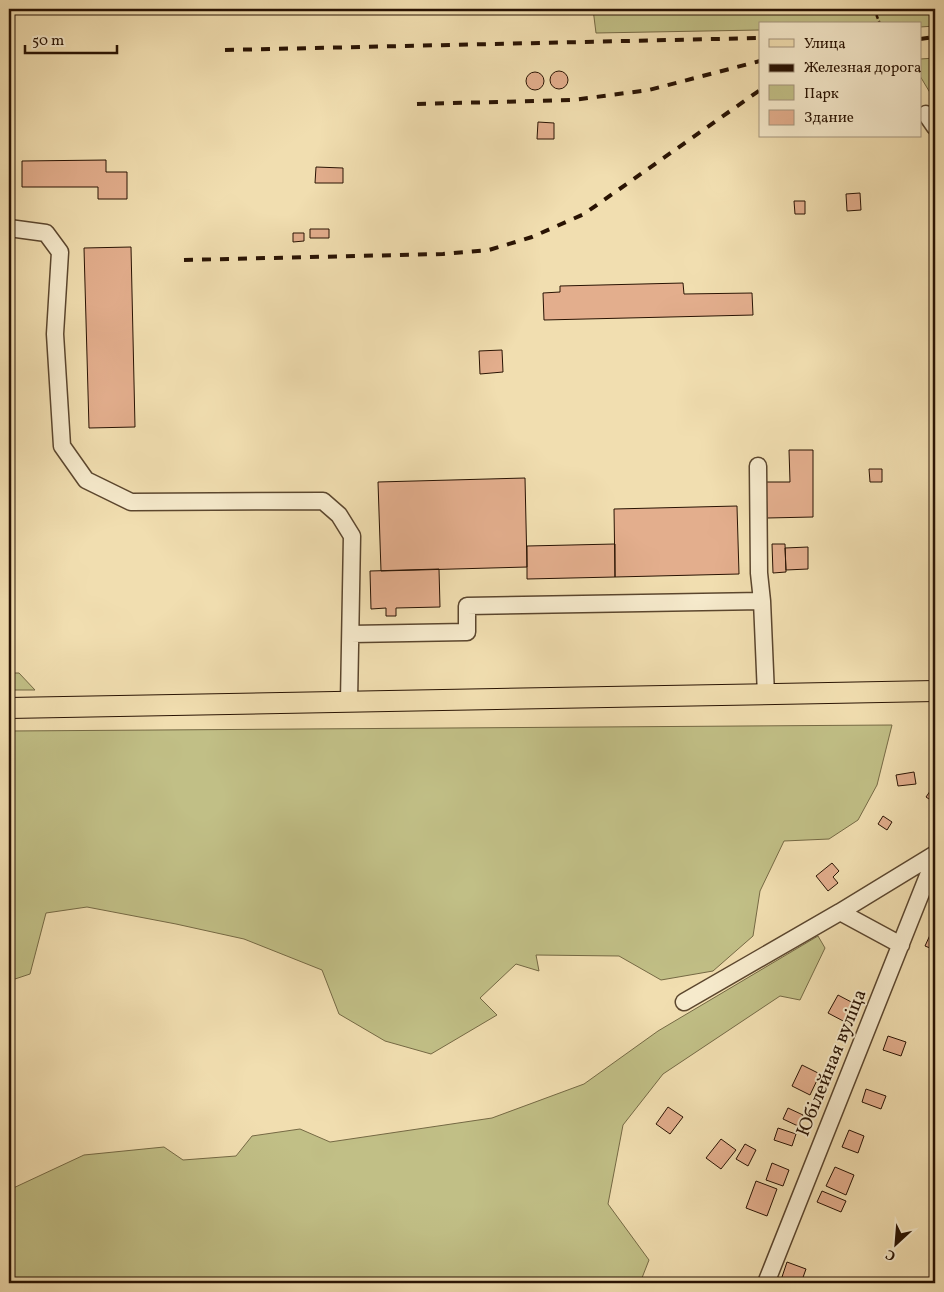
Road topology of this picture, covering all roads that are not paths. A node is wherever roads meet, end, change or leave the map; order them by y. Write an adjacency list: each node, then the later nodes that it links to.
1 (9, 228): 4 (street)
2 (758, 466): 3 (street)
3 (762, 601): 4 (street); 6 (street)
4 (351, 634): 7 (street)
5 (935, 691): 6 (main road)
6 (766, 695): 7 (main road)
7 (348, 701): 8 (main road)
8 (9, 708)
9 (935, 854): 11 (street)
10 (935, 858): 12 (street, Юбілейная вуліца)
11 (840, 912): 12 (street); 13 (street)
12 (901, 945): 14 (street, Юбілейная вуліца)
13 (684, 1002)
14 (766, 1283)

